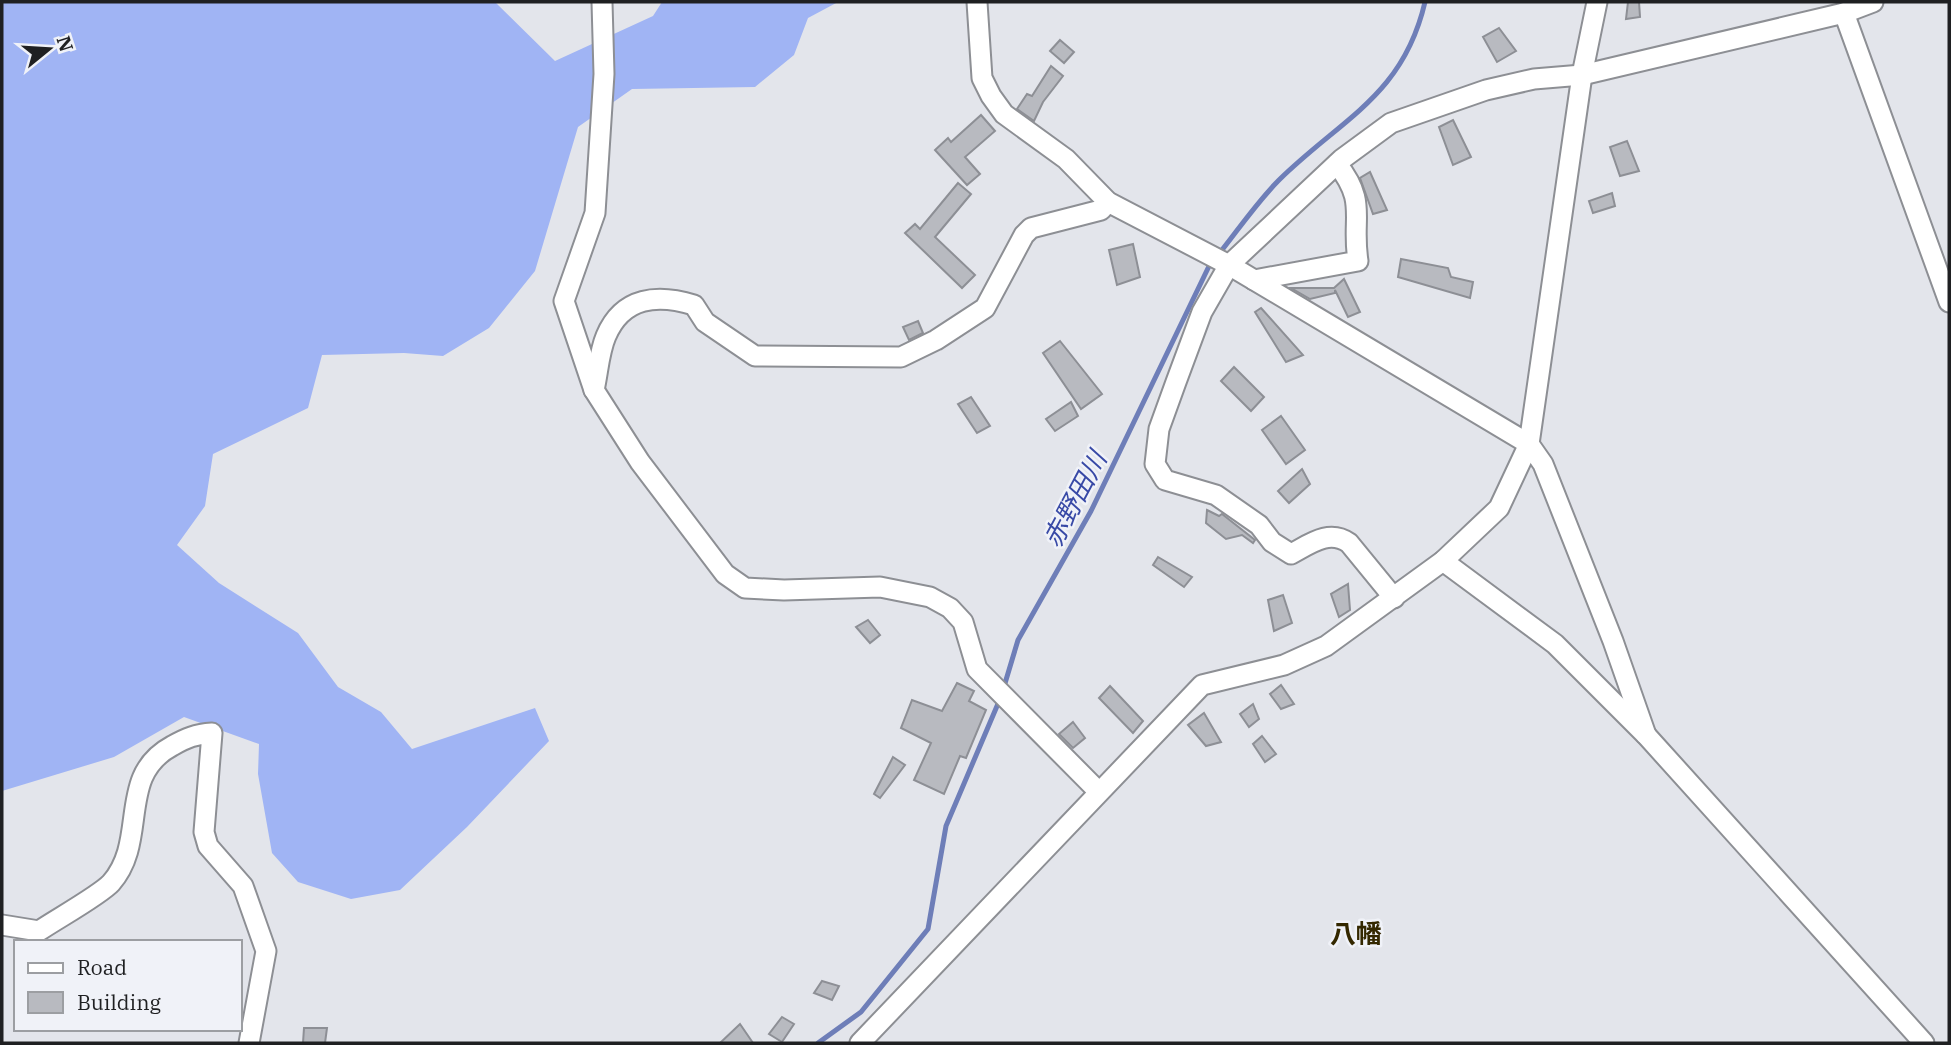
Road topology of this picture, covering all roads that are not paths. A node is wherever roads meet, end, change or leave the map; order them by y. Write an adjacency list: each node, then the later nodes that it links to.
1 (603, 2): 12 (street)
2 (977, 2): 8 (street)
3 (1597, 2): 6 (street)
4 (1873, 2): 5 (street)
5 (1844, 13): 6 (street); 11 (street)
6 (1582, 75): 7 (street); 13 (street)
7 (1337, 164): 9 (street); 10 (street)
8 (1108, 202): 9 (street); 12 (street)
9 (1220, 260): 10 (street); 15 (street)
10 (1254, 280): 13 (street)
11 (1949, 302)
12 (594, 390): 17 (street)
13 (1529, 444): 14 (street); 16 (street)
14 (1443, 561): 15 (street); 16 (street)
15 (1394, 598): 17 (street)
16 (1646, 735): 21 (street)
17 (1098, 792): 20 (street)
18 (2, 925): 19 (street)
19 (249, 1043)
20 (860, 1043)
21 (1924, 1043)

